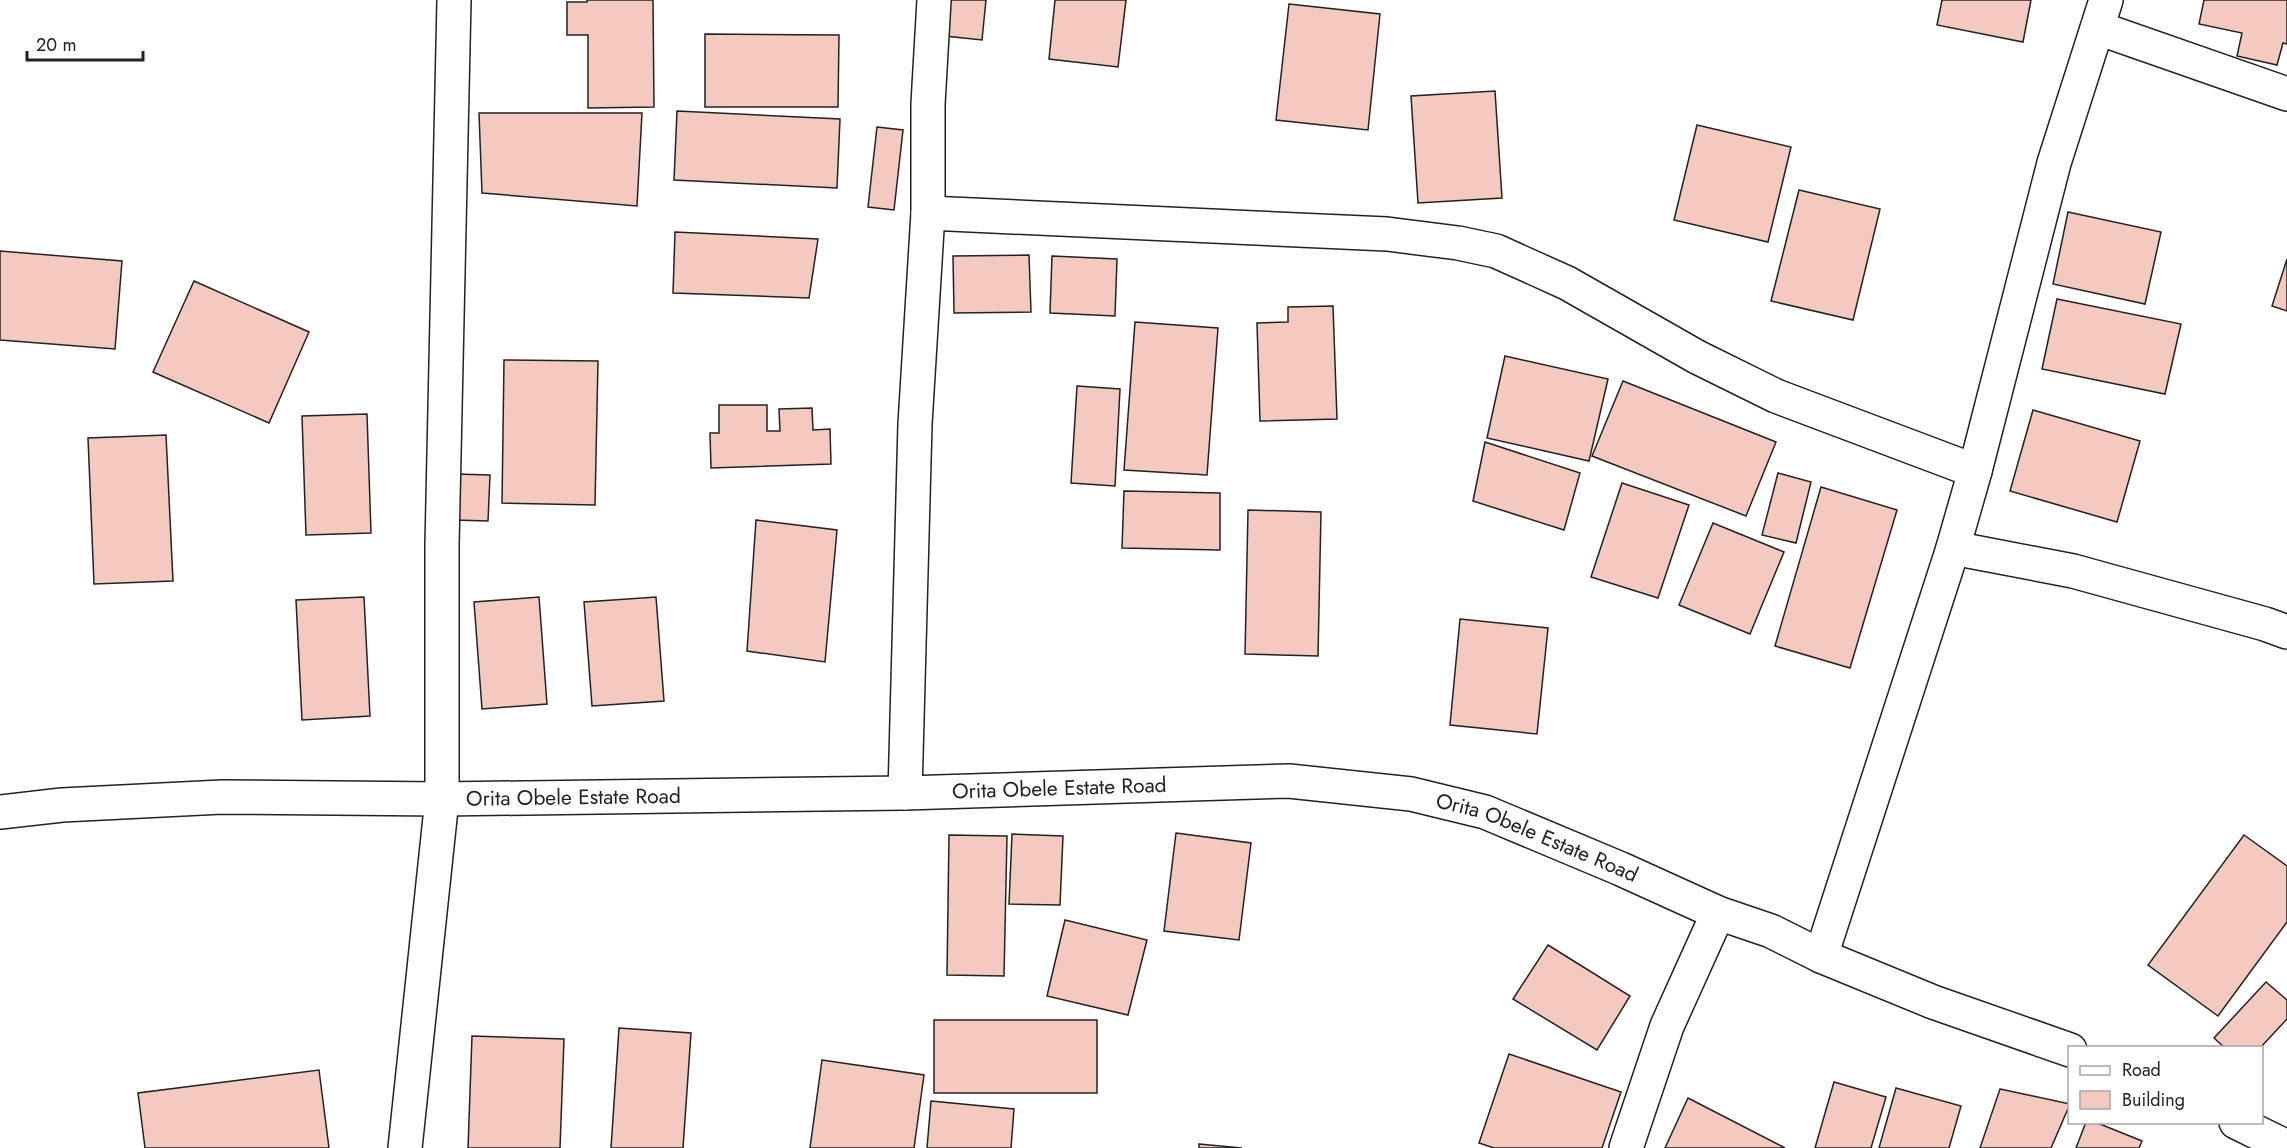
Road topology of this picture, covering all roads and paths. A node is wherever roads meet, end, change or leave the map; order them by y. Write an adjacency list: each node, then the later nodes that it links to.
1 (454, 0): 10 (street)
2 (934, 0): 5 (street)
3 (2102, 14): 4 (street); 6 (street)
4 (2287, 94)
5 (928, 213): 6 (street); 9 (street)
6 (1975, 471): 7 (street)
7 (1953, 548): 8 (street); 13 (street)
8 (2287, 632)
9 (905, 793): 10 (street, Orita Obele Estate Road); 12 (street, Orita Obele Estate Road)
10 (442, 799): 11 (street, Orita Obele Estate Road); 16 (street)
11 (0, 812)
12 (1718, 913): 13 (street, Orita Obele Estate Road); 17 (street)
13 (1821, 956): 14 (street, Orita Obele Estate Road)
14 (2068, 1049)
15 (2240, 1124): 18 (street)
16 (405, 1148)
17 (1626, 1148)
18 (2287, 1148)

